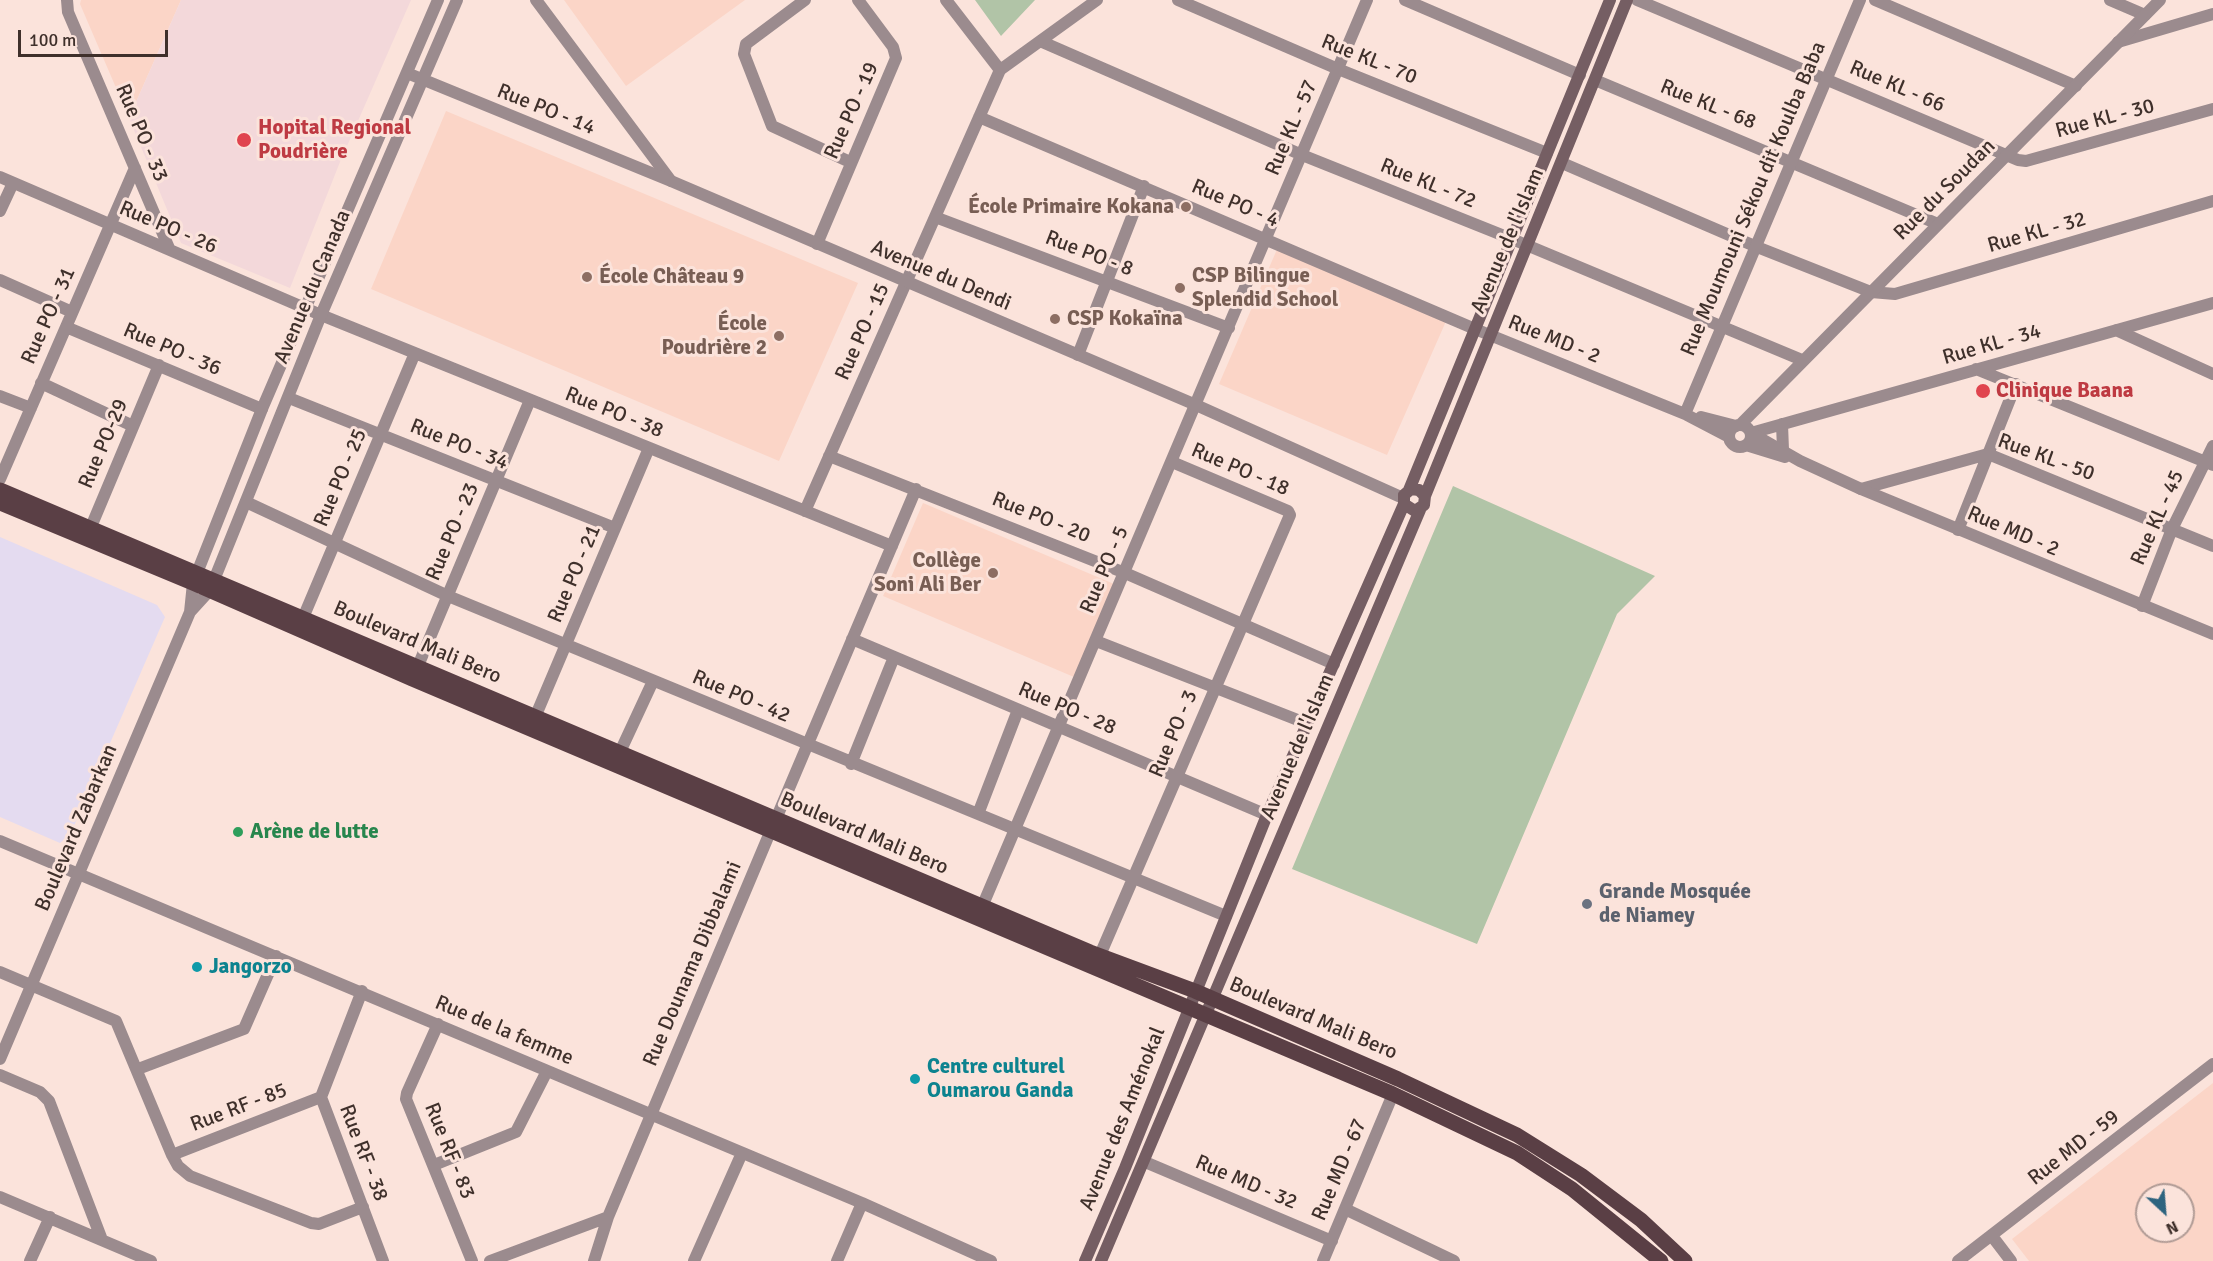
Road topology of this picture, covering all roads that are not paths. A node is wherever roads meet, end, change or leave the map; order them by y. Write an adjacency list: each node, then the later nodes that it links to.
1 (67, 0): 39 (street, Rue PO - 33)
2 (438, 0): 25 (street, Avenue du Canada)
3 (457, 0): 29 (street, Avenue du Canada)
4 (536, 0): 41 (street)
5 (805, 0): 37 (street)
6 (858, 0): 37 (street, Rue PO - 19)
7 (946, 0): 24 (street)
8 (1097, 0): 21 (street)
9 (1178, 0): 23 (street, Rue KL - 70)
10 (1367, 0): 23 (street, Rue KL - 57)
11 (1405, 0): 26 (street)
12 (1610, 0): 26 (main road, Avenue de l'Islam)
13 (1627, 0): 28 (main road, Avenue de l'Islam)
14 (1637, 0): 27 (street, Rue KL - 66)
15 (1860, 0): 27 (street, Rue Moumouni Sékou dit Koulba Baba)
16 (1875, 0): 30 (street)
17 (2110, 0): 20 (street)
18 (2160, 0): 20 (street, Rue du Soudan)
19 (2213, 14): 22 (street)
20 (2145, 15): 22 (street, Rue du Soudan)
21 (1040, 41): 24 (street); 34 (street, Rue KL - 72)
22 (2118, 42): 30 (street, Rue du Soudan)
23 (1338, 69): 33 (street, Rue KL - 70); 34 (street, Rue KL - 57)
24 (1000, 70): 32 (street, Rue PO - 15)
25 (407, 73): 29 (street, Rue PO - 14); 60 (street, Avenue du Canada)
26 (1580, 75): 33 (main road, Avenue de l'Islam)
27 (1826, 78): 35 (street, Rue KL - 66); 36 (street, Rue Moumouni Sékou dit Koulba Baba)
28 (1595, 80): 36 (street, Rue KL - 68); 38 (main road, Avenue de l'Islam)
29 (422, 81): 41 (street, Rue PO - 14); 62 (street, Avenue du Canada)
30 (2076, 86): 35 (street, Rue du Soudan)
31 (2213, 110): 35 (street, Rue KL - 30)
32 (979, 117): 43 (street, Rue PO - 4); 46 (street, Rue PO - 15)
33 (1547, 153): 50 (main road, Avenue de l'Islam)
34 (1302, 155): 49 (street, Rue KL - 57); 50 (street, Rue KL - 72)
35 (2008, 155): 47 (street, Rue du Soudan)
36 (1792, 161): 47 (street, Rue KL - 68); 53 (street, Rue Moumouni Sékou dit Koulba Baba)
37 (850, 162): 51 (street, Rue PO - 19)
38 (1562, 162): 52 (main road, Avenue de l'Islam); 53 (street)
39 (135, 168): 48 (street, Rue PO - 31); 54 (street, Rue PO - 33)
40 (0, 177): 42 (street, Rue PO - 26)
41 (671, 182): 51 (street, Avenue du Dendi)
42 (12, 183): 45 (street); 48 (street, Rue PO - 26)
43 (1144, 186): 49 (street, Rue PO - 4); 56 (street)
44 (2213, 201): 58 (street, Rue KL - 32)
45 (0, 211)
46 (935, 217): 56 (street, Rue PO - 8); 57 (street, Rue PO - 15)
47 (1938, 224): 58 (street, Rue du Soudan)
48 (110, 225): 54 (street, Rue PO - 26); 61 (street, Rue PO - 31)
49 (1267, 238): 65 (street, Rue PO - 5); 66 (street, Rue PO - 4)
50 (1512, 239): 52 (street, Rue KL - 72); 66 (main road, Avenue de l'Islam)
51 (817, 244): 57 (street, Avenue du Dendi)
52 (1527, 246): 64 (street, Rue KL - 72); 68 (main road, Avenue de l'Islam)
53 (1756, 247): 58 (street); 64 (street, Rue Moumouni Sékou dit Koulba Baba)
54 (169, 248): 60 (street, Rue PO - 26)
55 (0, 280): 61 (street)
56 (1106, 282): 65 (street, Rue PO - 8); 70 (street)
57 (906, 283): 70 (street, Avenue du Dendi); 94 (street, Rue PO - 15)
58 (1870, 292): 71 (street, Rue du Soudan)
59 (2213, 303): 67 (street, Rue KL - 34)
60 (305, 308): 62 (street, Rue PO - 26); 82 (street, Avenue du Canada)
61 (72, 312): 63 (street, Rue PO - 31)
62 (321, 315): 69 (street, Rue PO - 38); 78 (street, Avenue du Canada)
63 (66, 327): 72 (street, Rue PO - 36); 75 (street, Rue PO - 31)
64 (1722, 327): 71 (street, Rue KL - 72); 83 (street, Rue Moumouni Sékou dit Koulba Baba)
65 (1229, 328): 80 (street, Rue PO - 5)
66 (1475, 329): 68 (street, Rue MD - 2); 104 (main road, Avenue de l'Islam)
67 (2116, 330): 73 (street, Rue KL - 34); 74 (street)
68 (1490, 334): 83 (street, Rue MD - 2); 103 (main road, Avenue de l'Islam)
69 (416, 353): 79 (street, Rue PO - 38); 87 (street, Rue PO - 25)
70 (1078, 355): 80 (street, Avenue du Dendi)
71 (1802, 360): 86 (street, Rue du Soudan)
72 (159, 365): 82 (street, Rue PO - 36); 85 (street, Rue PO-29)
73 (1976, 369): 76 (street); 84 (street, Rue KL - 34)
74 (2213, 374)
75 (41, 383): 81 (street, Rue PO - 31); 85 (street)
76 (2016, 384): 93 (street); 97 (street)
77 (0, 396): 81 (street)
78 (289, 398): 87 (street, Rue PO - 34); 105 (street, Avenue du Canada)
79 (530, 400): 91 (street, Rue PO - 38); 99 (street, Rue PO - 23)
80 (1196, 405): 96 (street, Rue PO - 5); 104 (street, Avenue du Dendi)
81 (31, 408): 98 (street, Rue PO - 31)
82 (262, 409): 118 (street, Avenue du Canada)
83 (1685, 414): 86 (street, Rue MD - 2); 88 (street, Rue MD - 2)
84 (1782, 424): 86 (street, Rue KL - 34); 92 (street)
85 (133, 426): 113 (street, Rue PO-29)
86 (1745, 429): 88 (street); 89 (street); 92 (street, Rue MD - 2)
87 (381, 435): 99 (street, Rue PO - 34); 114 (street, Rue PO - 25)
88 (1729, 437): 89 (street)
89 (1746, 445): 95 (street, Rue MD - 2)
90 (2213, 446): 97 (street, Rue KL - 45)
91 (649, 448): 108 (street, Rue PO - 38); 110 (street, Rue PO - 21)
92 (1783, 450): 95 (street, Rue MD - 2)
93 (1988, 454): 101 (street, Rue KL - 50); 111 (street, Rue KL - 50); 112 (street)
94 (829, 456): 100 (street, Rue PO - 20); 108 (street, Rue PO - 15)
95 (1800, 461): 101 (street, Rue MD - 2)
96 (1172, 462): 109 (street, Rue PO - 18); 117 (street, Rue PO - 5)
97 (2209, 464): 111 (street, Rue KL - 45)
98 (0, 479)
99 (496, 480): 110 (street, Rue PO - 34); 120 (street, Rue PO - 23)
100 (916, 489): 115 (street, Rue Dounama Dibbalami); 117 (street, Rue PO - 20)
101 (1861, 489): 112 (street, Rue MD - 2)
102 (0, 490): 113 (main road, Boulevard Mali Bero)
103 (1425, 496): 104 (main road); 107 (main road)
104 (1405, 498): 107 (main road); 130 (main road, Avenue de l'Islam)
105 (246, 501): 114 (street, Rue PO - 42); 119 (street, Avenue du Canada)
106 (0, 503): 113 (main road, Boulevard Mali Bero)
107 (1420, 510): 157 (main road, Avenue de l'Islam)
108 (804, 511): 115 (street, Rue PO - 38)
109 (1290, 515): 124 (street, Rue PO - 3)
110 (615, 528): 128 (street, Rue PO - 21)
111 (2172, 529): 116 (street, Rue KL - 50); 121 (street, Rue KL - 45)
112 (1958, 530): 121 (street, Rue MD - 2)
113 (88, 533): 118 (main road, Boulevard Mali Bero)
114 (336, 542): 120 (street, Rue PO - 42); 123 (street, Rue PO - 25)
115 (892, 546): 126 (street, Rue Dounama Dibbalami)
116 (2213, 546)
117 (1125, 573): 124 (street, Rue PO - 20); 127 (street, Rue PO - 5)
118 (195, 578): 119 (main road, Boulevard Mali Bero); 122 (street, Boulevard Zabarkan)
119 (212, 585): 122 (street, Boulevard Zabarkan); 123 (main road, Boulevard Mali Bero); 131 (main road, Boulevard Mali Bero)
120 (448, 596): 128 (street, Rue PO - 42); 131 (street, Rue PO - 23)
121 (2142, 606): 125 (street, Rue MD - 2)
122 (190, 612): 147 (street, Boulevard Zabarkan)
123 (303, 618): 131 (main road, Boulevard Mali Bero)
124 (1243, 624): 130 (street, Rue PO - 20); 133 (street, Rue PO - 3)
125 (2213, 634)
126 (852, 639): 129 (street, Rue PO - 28); 138 (street, Rue Dounama Dibbalami)
127 (1096, 640): 133 (street); 137 (street, Rue PO - 5)
128 (567, 643): 132 (street, Rue PO - 42); 135 (street, Rue PO - 21)
129 (894, 657): 134 (street, Rue PO - 28); 140 (street)
130 (1334, 664): 136 (main road, Avenue de l'Islam)
131 (415, 672): 135 (main road, Boulevard Mali Bero); 144 (main road, Boulevard Mali Bero)
132 (653, 681): 138 (street, Rue PO - 42); 139 (street)
133 (1215, 687): 136 (street); 141 (street, Rue PO - 3)
134 (1018, 710): 137 (street, Rue PO - 28); 142 (street)
135 (536, 715): 139 (main road, Boulevard Mali Bero)
136 (1308, 724): 143 (main road, Avenue de l'Islam)
137 (1059, 727): 141 (street, Rue PO - 28); 145 (street, Rue PO - 5)
138 (807, 745): 140 (street, Rue PO - 42); 144 (street, Rue Dounama Dibbalami)
139 (620, 752): 144 (main road, Boulevard Mali Bero)
140 (851, 764): 142 (street, Rue PO - 42)
141 (1177, 777): 143 (street, Rue PO - 28); 148 (street, Rue PO - 3)
142 (978, 814): 145 (street, Rue PO - 42)
143 (1266, 815): 150 (main road, Avenue de l'Islam)
144 (773, 825): 149 (main road, Boulevard Mali Bero); 170 (street, Rue Dounama Dibbalami)
145 (1015, 831): 148 (street, Rue PO - 42); 149 (street, Rue PO - 5)
146 (0, 841): 147 (street, Rue de la femme)
147 (78, 874): 151 (street, Rue de la femme); 154 (street, Boulevard Zabarkan)
148 (1133, 878): 150 (street, Rue PO - 42); 152 (street, Rue PO - 3)
149 (980, 912): 152 (main road, Boulevard Mali Bero)
150 (1226, 916): 156 (main road, Avenue de l'Islam)
151 (276, 956): 155 (street, Rue de la femme); 163 (street)
152 (1097, 962): 156 (main road, Boulevard Mali Bero); 158 (main road, Boulevard Mali Bero)
153 (0, 972): 154 (street)
154 (32, 984): 161 (street, Boulevard Zabarkan); 163 (street)
155 (362, 991): 160 (street, Rue de la femme); 167 (street, Rue RF - 38)
156 (1195, 992): 157 (main road, Boulevard Mali Bero); 158 (main road, Avenue des Aménokal)
157 (1212, 999): 159 (main road, Avenue des Aménokal); 168 (main road, Boulevard Mali Bero)
158 (1189, 1008): 159 (main road, Boulevard Mali Bero); 171 (main road, Avenue des Aménokal)
159 (1207, 1015): 166 (main road, Boulevard Mali Bero); 172 (main road, Avenue des Aménokal)
160 (438, 1024): 164 (street, Rue de la femme); 176 (street, Rue RF - 83)
161 (0, 1059)
162 (2213, 1064): 185 (street, Rue MD - 59)
163 (138, 1069): 174 (street)
164 (547, 1071): 170 (street, Rue de la femme); 176 (street)
165 (0, 1075): 186 (street)
166 (1393, 1094): 169 (main road, Boulevard Mali Bero); 182 (street, Rue MD - 67)
167 (321, 1097): 174 (street, Rue RF - 85); 181 (street, Rue RF - 38)
168 (1438, 1098): 169 (main road); 203 (main road, Boulevard Mali Bero)
169 (1430, 1113): 202 (main road, Boulevard Mali Bero)
170 (650, 1114): 173 (street, Rue de la femme); 184 (street, Rue Dounama Dibbalami)
171 (1144, 1121): 172 (main road); 177 (main road, Avenue des Aménokal)
172 (1159, 1127): 175 (main road, Avenue des Aménokal)
173 (742, 1153): 180 (street, Rue de la femme); 195 (street)
174 (172, 1155): 181 (street)
175 (1144, 1162): 178 (main road, Avenue des Aménokal); 187 (street, Rue MD - 32)
176 (434, 1165): 192 (street, Rue RF - 83)
177 (1125, 1168): 178 (main road); 198 (main road, Avenue des Aménokal)
178 (1139, 1174): 199 (main road, Avenue des Aménokal)
179 (0, 1197): 183 (street)
180 (862, 1203): 188 (street, Rue de la femme); 196 (street)
181 (363, 1207): 191 (street, Rue RF - 38)
182 (1346, 1209): 187 (street, Rue MD - 67); 201 (street)
183 (50, 1217): 186 (street); 189 (street)
184 (608, 1217): 193 (street); 194 (street, Rue Dounama Dibbalami)
185 (1992, 1236): 204 (street, Rue MD - 59); 205 (street)
186 (102, 1240): 190 (street)
187 (1332, 1240): 200 (street, Rue MD - 67)
188 (967, 1256): 197 (street, Rue de la femme)
189 (30, 1261)
190 (151, 1261)
191 (383, 1261)
192 (472, 1261)
193 (490, 1261)
194 (594, 1261)
195 (694, 1261)
196 (837, 1261)
197 (991, 1261)
198 (1084, 1261)
199 (1101, 1261)
200 (1323, 1261)
201 (1454, 1261)
202 (1660, 1261)
203 (1685, 1261)
204 (1958, 1261)
205 (2011, 1261)

